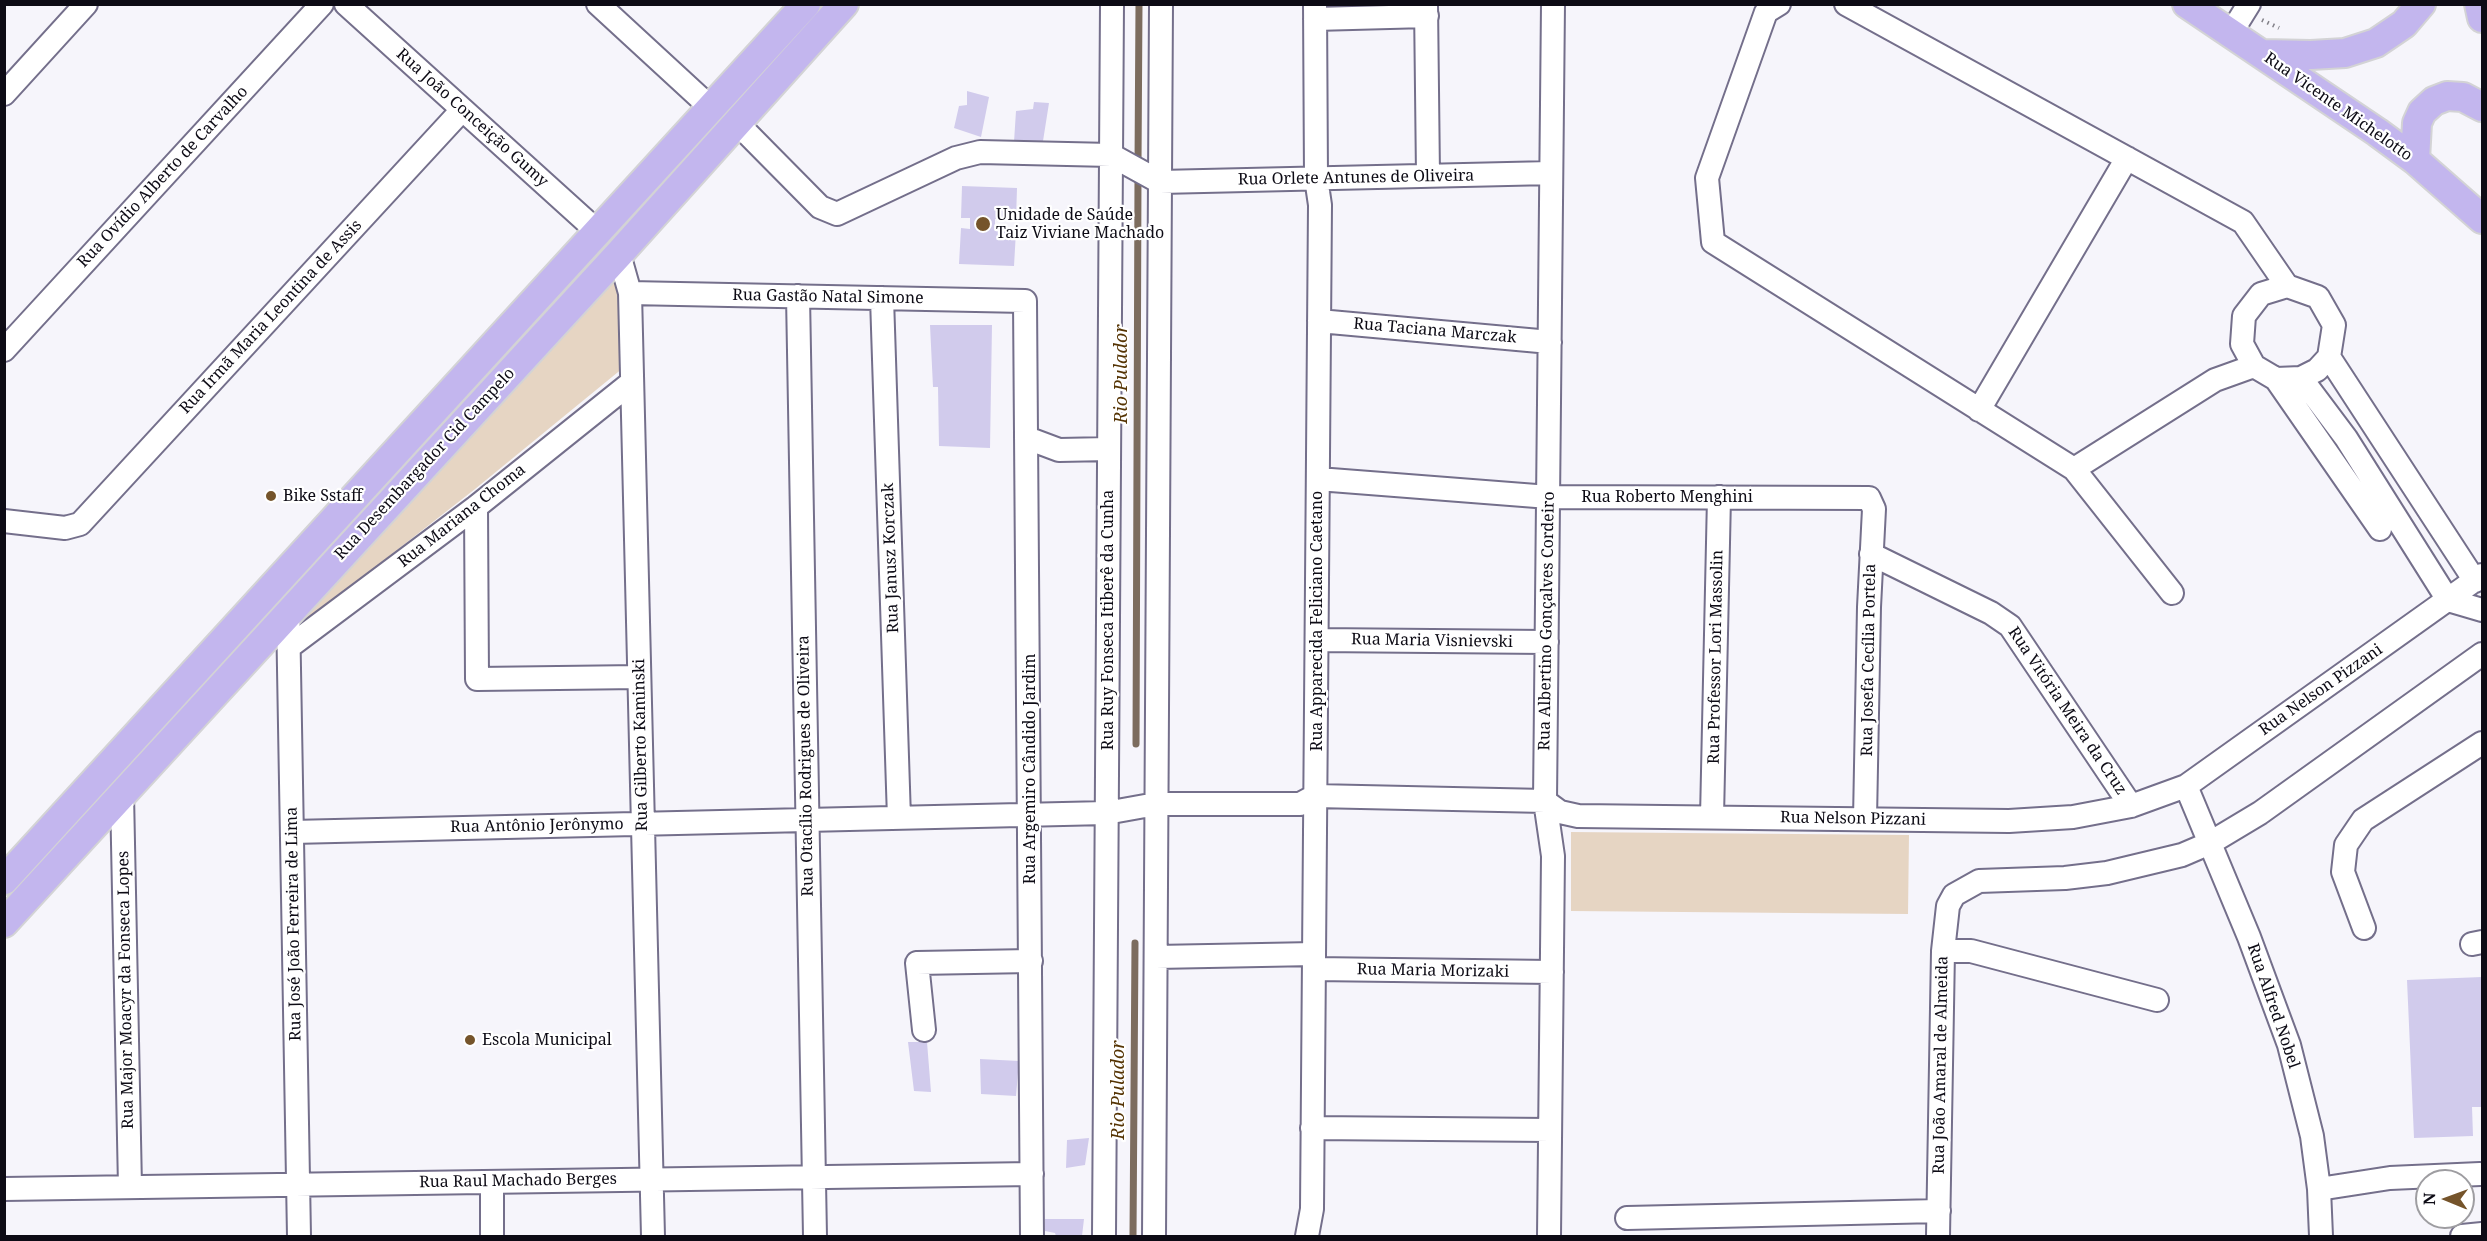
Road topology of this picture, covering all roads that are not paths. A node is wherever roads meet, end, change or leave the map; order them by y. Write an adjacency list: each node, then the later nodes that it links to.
1 (86, 4): 20 (street)
2 (322, 4): 42 (street, Rua Ovídio Alberto de Carvalho)
3 (346, 4): 23 (street, Rua João Conceição Gumy)
4 (598, 4): 22 (street)
5 (806, 4): 22 (main road, Rua Desembargador Cid Campelo)
6 (844, 4): 24 (main road, Rua Desembargador Cid Campelo)
7 (1112, 4): 25 (street, Rua Ruy Fonseca Itiberê da Cunha)
8 (1161, 4): 31 (street)
9 (1553, 4): 28 (street, Rua Albertino Gonçalves Cordeiro)
10 (1779, 4): 48 (street)
11 (1846, 4): 26 (street)
12 (2187, 4): 17 (main road, Rua Vicente Michelotto)
13 (2421, 4): 19 (main road)
14 (2479, 4): 18 (main road)
15 (1426, 10): 16 (street); 29 (street)
16 (1315, 12): 30 (street, Rua Apparecida Feliciano Caetano)
17 (2241, 17): 19 (main road, Rua Vicente Michelotto)
18 (2482, 18)
19 (2263, 54): 27 (main road, Rua Vicente Michelotto)
20 (4, 93)
21 (2482, 107): 27 (main road)
22 (711, 108): 33 (main road, Rua Desembargador Cid Campelo)
23 (462, 110): 33 (street, Rua João Conceição Gumy); 59 (street, Rua Irmã Maria Leontina de Assis)
24 (736, 122): 25 (street); 34 (main road, Rua Desembargador Cid Campelo)
25 (1111, 155): 31 (street); 52 (street, Rua Ruy Fonseca Itiberê da Cunha)
26 (2127, 159): 35 (street); 48 (street)
27 (2415, 160): 32 (main road, Rua Vicente Michelotto)
28 (1551, 173): 29 (street, Rua Orlete Antunes de Oliveira); 41 (street, Rua Albertino Gonçalves Cordeiro)
29 (1428, 176): 30 (street, Rua Orlete Antunes de Oliveira)
30 (1316, 178): 31 (street, Rua Orlete Antunes de Oliveira); 40 (street, Rua Apparecida Feliciano Caetano)
31 (1160, 182): 77 (street)
32 (2482, 219)
33 (598, 232): 34 (main road); 88 (main road, Rua Desembargador Cid Campelo)
34 (619, 255): 36 (street, Rua Gilberto Kaminski); 66 (main road, Rua Desembargador Cid Campelo)
35 (2287, 286): 43 (street); 44 (street)
36 (630, 293): 37 (street, Rua Gastão Natal Simone); 47 (street, Rua Gilberto Kaminski)
37 (798, 296): 38 (street, Rua Gastão Natal Simone); 84 (street, Rua Otacílio Rodrigues de Oliveira)
38 (882, 298): 39 (street, Rua Gastão Natal Simone); 82 (street, Rua Janusz Korczak)
39 (1025, 302): 50 (street, Rua Argemiro Cândido Jardim)
40 (1319, 321): 41 (street, Rua Taciana Marczak); 54 (street, Rua Apparecida Feliciano Caetano)
41 (1550, 342): 55 (street, Rua Albertino Gonçalves Cordeiro)
42 (4, 350)
43 (2329, 357): 45 (street); 49 (street)
44 (2254, 366): 46 (street); 53 (street)
45 (2301, 378): 46 (street); 51 (street)
46 (2276, 379): 60 (street)
47 (632, 382): 58 (street, Rua Mariana Choma); 71 (street, Rua Gilberto Kaminski)
48 (1979, 410): 53 (street)
49 (2370, 420): 51 (street); 62 (street)
50 (1027, 438): 52 (street); 80 (street, Rua Argemiro Cândido Jardim)
51 (2346, 438): 64 (street)
52 (1109, 449): 79 (street, Rua Ruy Fonseca Itiberê da Cunha)
53 (2074, 469): 63 (street)
54 (1318, 479): 55 (street, Rua Roberto Menghini); 67 (street, Rua Apparecida Feliciano Caetano)
55 (1549, 497): 56 (street, Rua Roberto Menghini); 68 (street, Rua Albertino Gonçalves Cordeiro)
56 (1719, 497): 57 (street, Rua Roberto Menghini); 81 (street, Rua Professor Lori Massolin)
57 (1872, 501): 61 (street, Rua Josefa Cecília Portela)
58 (476, 507): 69 (street, Rua Mariana Choma); 71 (street)
59 (4, 521)
60 (2380, 529)
61 (1871, 554): 78 (street, Rua Vitória Meira da Cruz); 83 (street, Rua Josefa Cecília Portela)
62 (2479, 578): 64 (street, Rua Nelson Pizzani)
63 (2172, 592)
64 (2448, 600): 65 (street); 73 (street, Rua Nelson Pizzani)
65 (2482, 610)
66 (288, 612): 69 (street, Rua José João Ferreira de Lima); 74 (main road, Rua Desembargador Cid Campelo)
67 (1317, 640): 68 (street, Rua Maria Visnievski); 75 (street, Rua Apparecida Feliciano Caetano)
68 (1547, 642): 76 (street, Rua Albertino Gonçalves Cordeiro)
69 (289, 646): 86 (street, Rua José João Ferreira de Lima)
70 (2482, 654): 87 (street)
71 (639, 677): 85 (street, Rua Gilberto Kaminski)
72 (2482, 743): 90 (street)
73 (2186, 786): 78 (street, Rua Nelson Pizzani); 87 (street, Rua Alfred Nobel)
74 (122, 794): 89 (main road, Rua Desembargador Cid Campelo); 106 (street, Rua Major Moacyr da Fonseca Lopes)
75 (1315, 796): 76 (street, Rua Nelson Pizzani); 77 (street, Rua Nelson Pizzani); 94 (street, Rua Apparecida Feliciano Caetano)
76 (1545, 801): 81 (street, Rua Nelson Pizzani); 95 (street, Rua Albertino Gonçalves Cordeiro)
77 (1156, 804): 79 (street, Rua Nelson Pizzani); 92 (street)
78 (2131, 806): 83 (street, Rua Nelson Pizzani)
79 (1106, 813): 80 (street, Rua Antônio Jerônymo); 117 (street, Rua Ruy Fonseca Itiberê da Cunha)
80 (1031, 815): 82 (street, Rua Antônio Jerônymo); 93 (street, Rua Argemiro Cândido Jardim)
81 (1712, 817): 83 (street, Rua Nelson Pizzani)
82 (899, 818): 84 (street, Rua Antônio Jerônymo)
83 (1865, 819)
84 (807, 820): 85 (street, Rua Antônio Jerônymo); 102 (street, Rua Otacílio Rodrigues de Oliveira)
85 (643, 824): 86 (street, Rua Antônio Jerônymo); 103 (street, Rua Gilberto Kaminski)
86 (292, 832): 105 (street, Rua José João Ferreira de Lima)
87 (2210, 843): 91 (street, Rua João Amaral de Almeida); 108 (street, Rua Alfred Nobel)
88 (4, 880)
89 (4, 923)
90 (2364, 928)
91 (1943, 951): 96 (street); 109 (street, Rua João Amaral de Almeida)
92 (1156, 957): 94 (street, Rua Maria Morizaki); 118 (street)
93 (1031, 961): 97 (street); 100 (street, Rua Argemiro Cândido Jardim)
94 (1314, 961): 95 (street, Rua Maria Morizaki); 98 (street, Rua Apparecida Feliciano Caetano)
95 (1552, 972): 99 (street, Rua Albertino Gonçalves Cordeiro)
96 (2157, 1000)
97 (924, 1030)
98 (1312, 1128): 99 (street); 119 (street, Rua Apparecida Feliciano Caetano)
99 (1550, 1130): 120 (street, Rua Albertino Gonçalves Cordeiro)
100 (1032, 1174): 102 (street, Rua Raul Machado Berges); 116 (street, Rua Argemiro Cândido Jardim)
101 (2480, 1174): 108 (street)
102 (814, 1177): 103 (street, Rua Raul Machado Berges); 115 (street, Rua Otacílio Rodrigues de Oliveira)
103 (651, 1179): 104 (street, Rua Raul Machado Berges); 114 (street, Rua Gilberto Kaminski)
104 (492, 1182): 105 (street, Rua Raul Machado Berges); 113 (street)
105 (298, 1184): 106 (street, Rua Raul Machado Berges); 112 (street, Rua José João Ferreira de Lima)
106 (130, 1187): 107 (street, Rua Raul Machado Berges)
107 (4, 1188)
108 (2319, 1189): 122 (street, Rua Alfred Nobel)
109 (1939, 1211): 110 (street); 121 (street, Rua João Amaral de Almeida)
110 (1626, 1218)
111 (2482, 1234): 123 (street)
112 (299, 1236)
113 (492, 1236)
114 (653, 1236)
115 (815, 1236)
116 (1032, 1236)
117 (1104, 1236)
118 (1154, 1236)
119 (1307, 1236)
120 (1549, 1236)
121 (1938, 1236)
122 (2321, 1236)
123 (2462, 1236)

